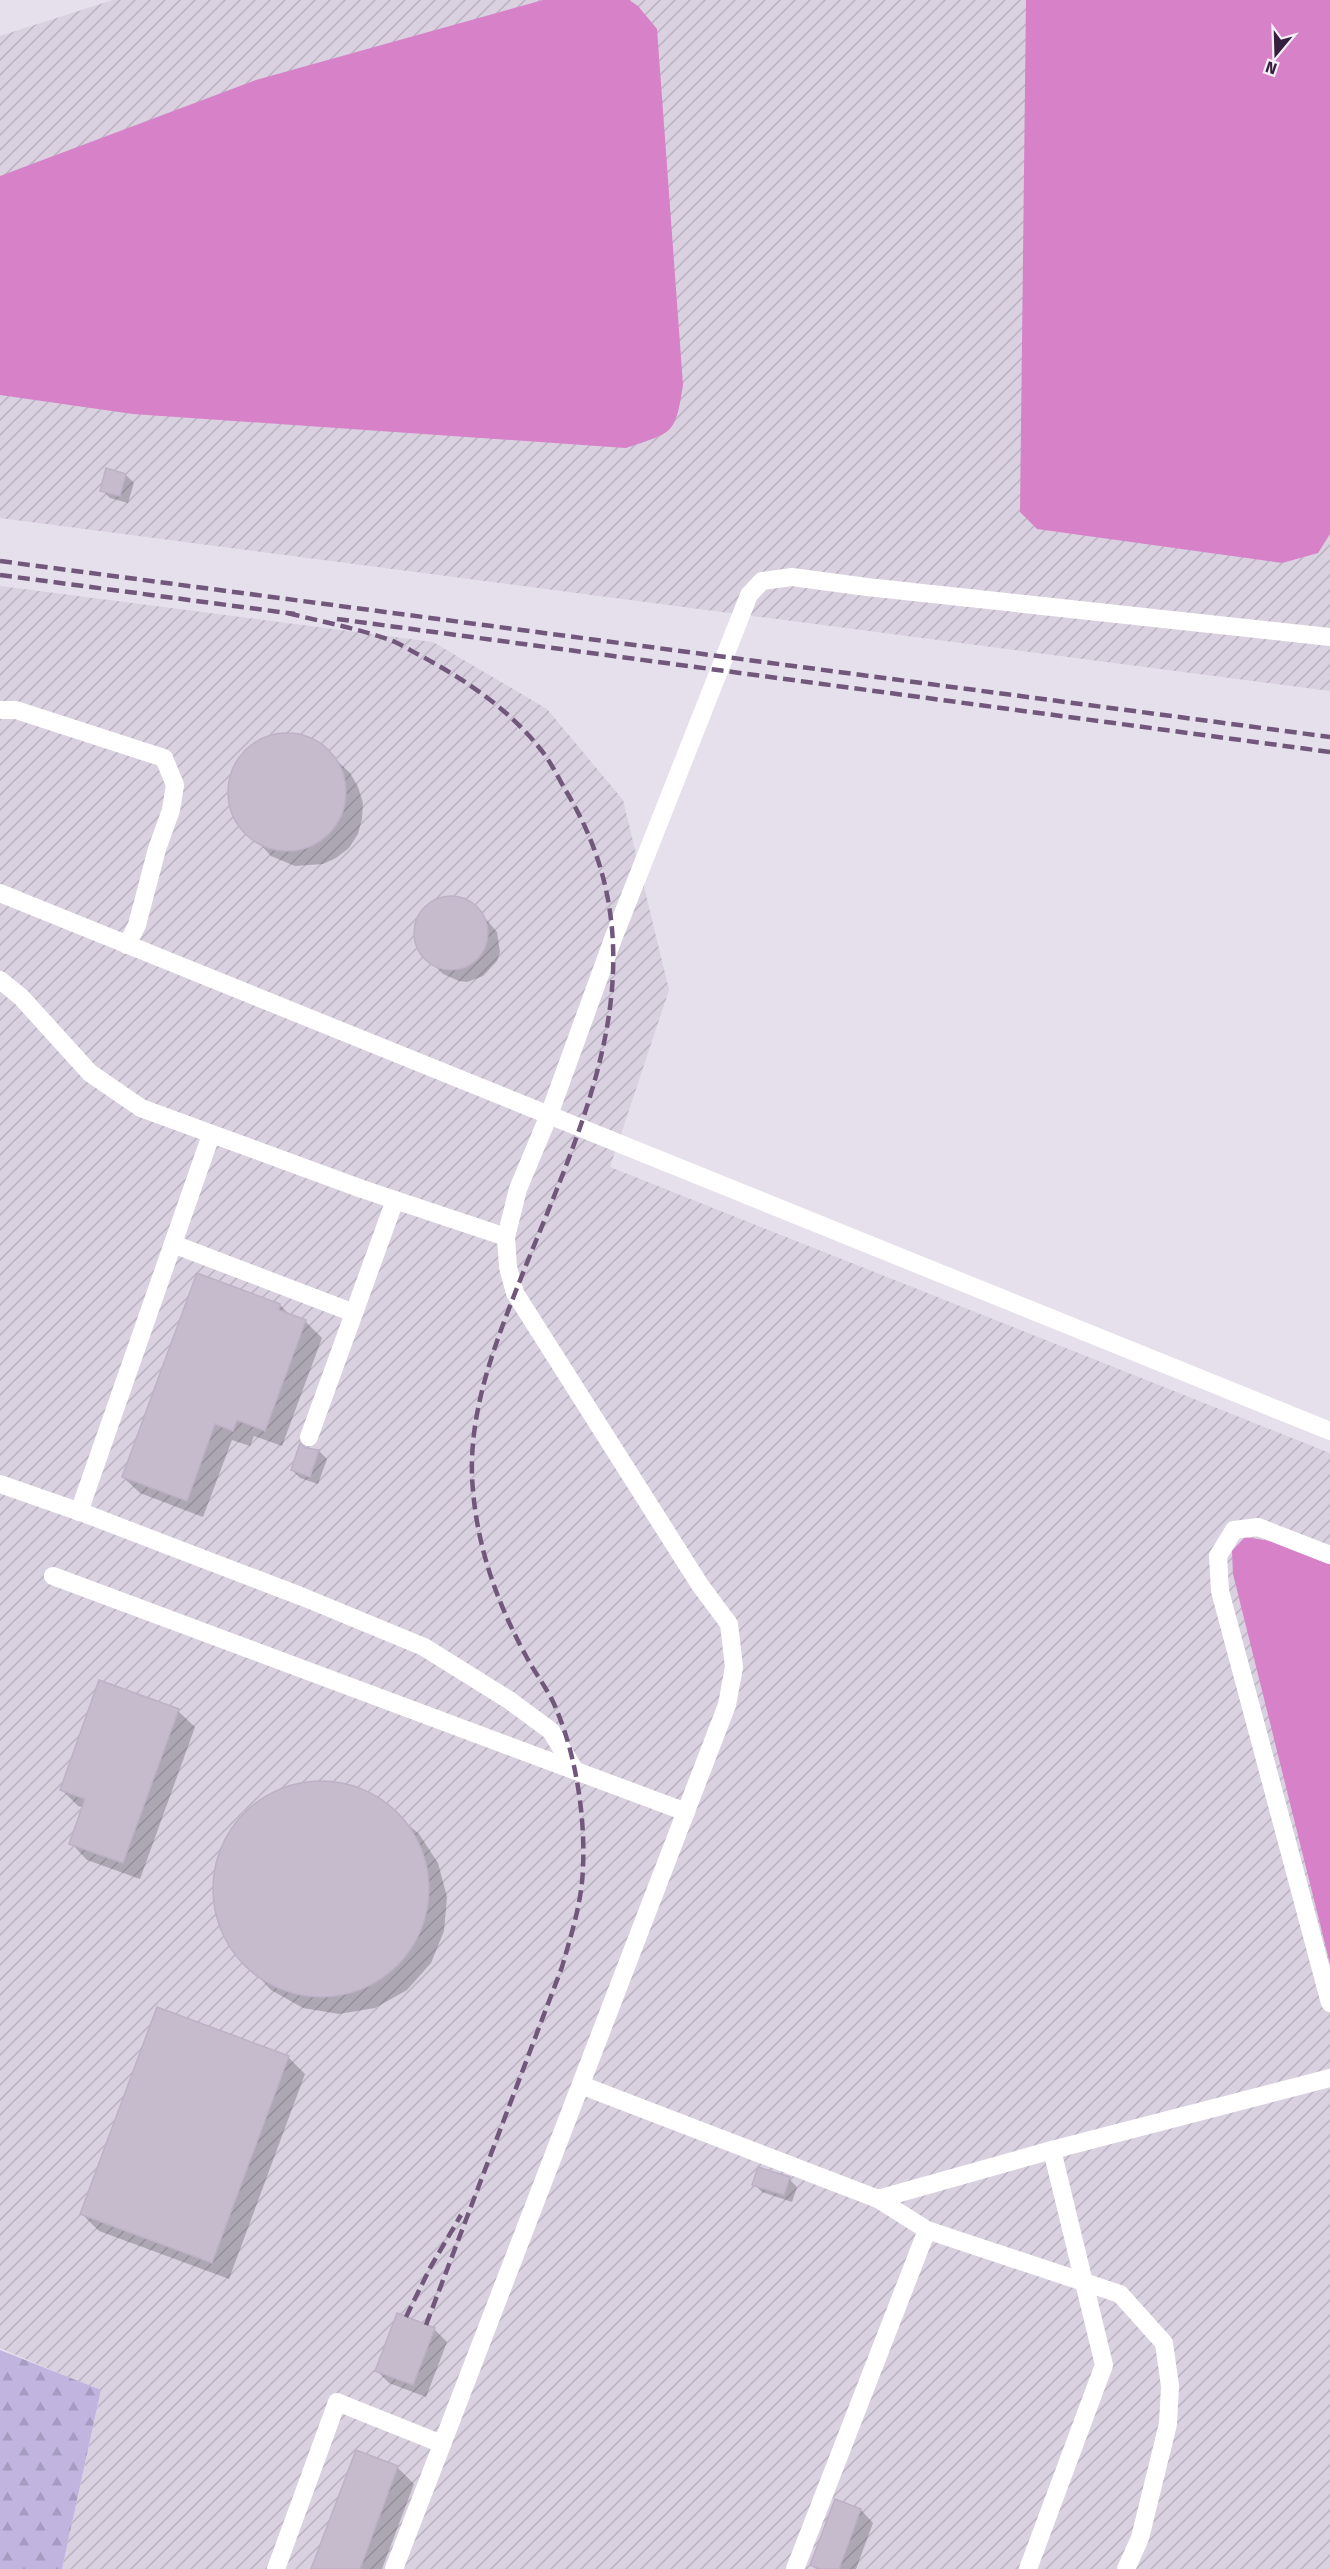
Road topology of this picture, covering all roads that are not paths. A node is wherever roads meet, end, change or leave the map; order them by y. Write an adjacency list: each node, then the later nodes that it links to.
1 (1330, 637): 6 (lane)
2 (0, 710): 4 (lane)
3 (0, 893): 4 (lane)
4 (127, 945): 6 (lane)
5 (0, 980): 7 (lane)
6 (549, 1114): 9 (lane); 12 (lane)
7 (211, 1135): 8 (lane); 10 (lane)
8 (395, 1200): 9 (lane); 11 (lane)
9 (506, 1237): 19 (lane)
10 (173, 1244): 11 (lane); 15 (lane)
11 (354, 1313): 13 (lane)
12 (1330, 1431)
13 (309, 1437)
14 (0, 1484): 15 (lane)
15 (79, 1512): 18 (lane)
16 (1330, 1555): 20 (lane)
17 (53, 1576): 18 (lane)
18 (574, 1768): 19 (lane)
19 (686, 1812): 22 (lane)
20 (1330, 2003)
21 (1330, 2078): 23 (lane)
22 (581, 2085): 24 (lane); 27 (lane)
23 (1052, 2150): 24 (lane); 26 (lane)
24 (878, 2199): 25 (lane)
25 (927, 2230): 26 (lane); 30 (lane)
26 (1084, 2282): 31 (lane); 32 (lane)
27 (442, 2444): 28 (lane); 29 (lane)
28 (276, 2569)
29 (394, 2569)
30 (795, 2569)
31 (1028, 2569)
32 (1126, 2569)

